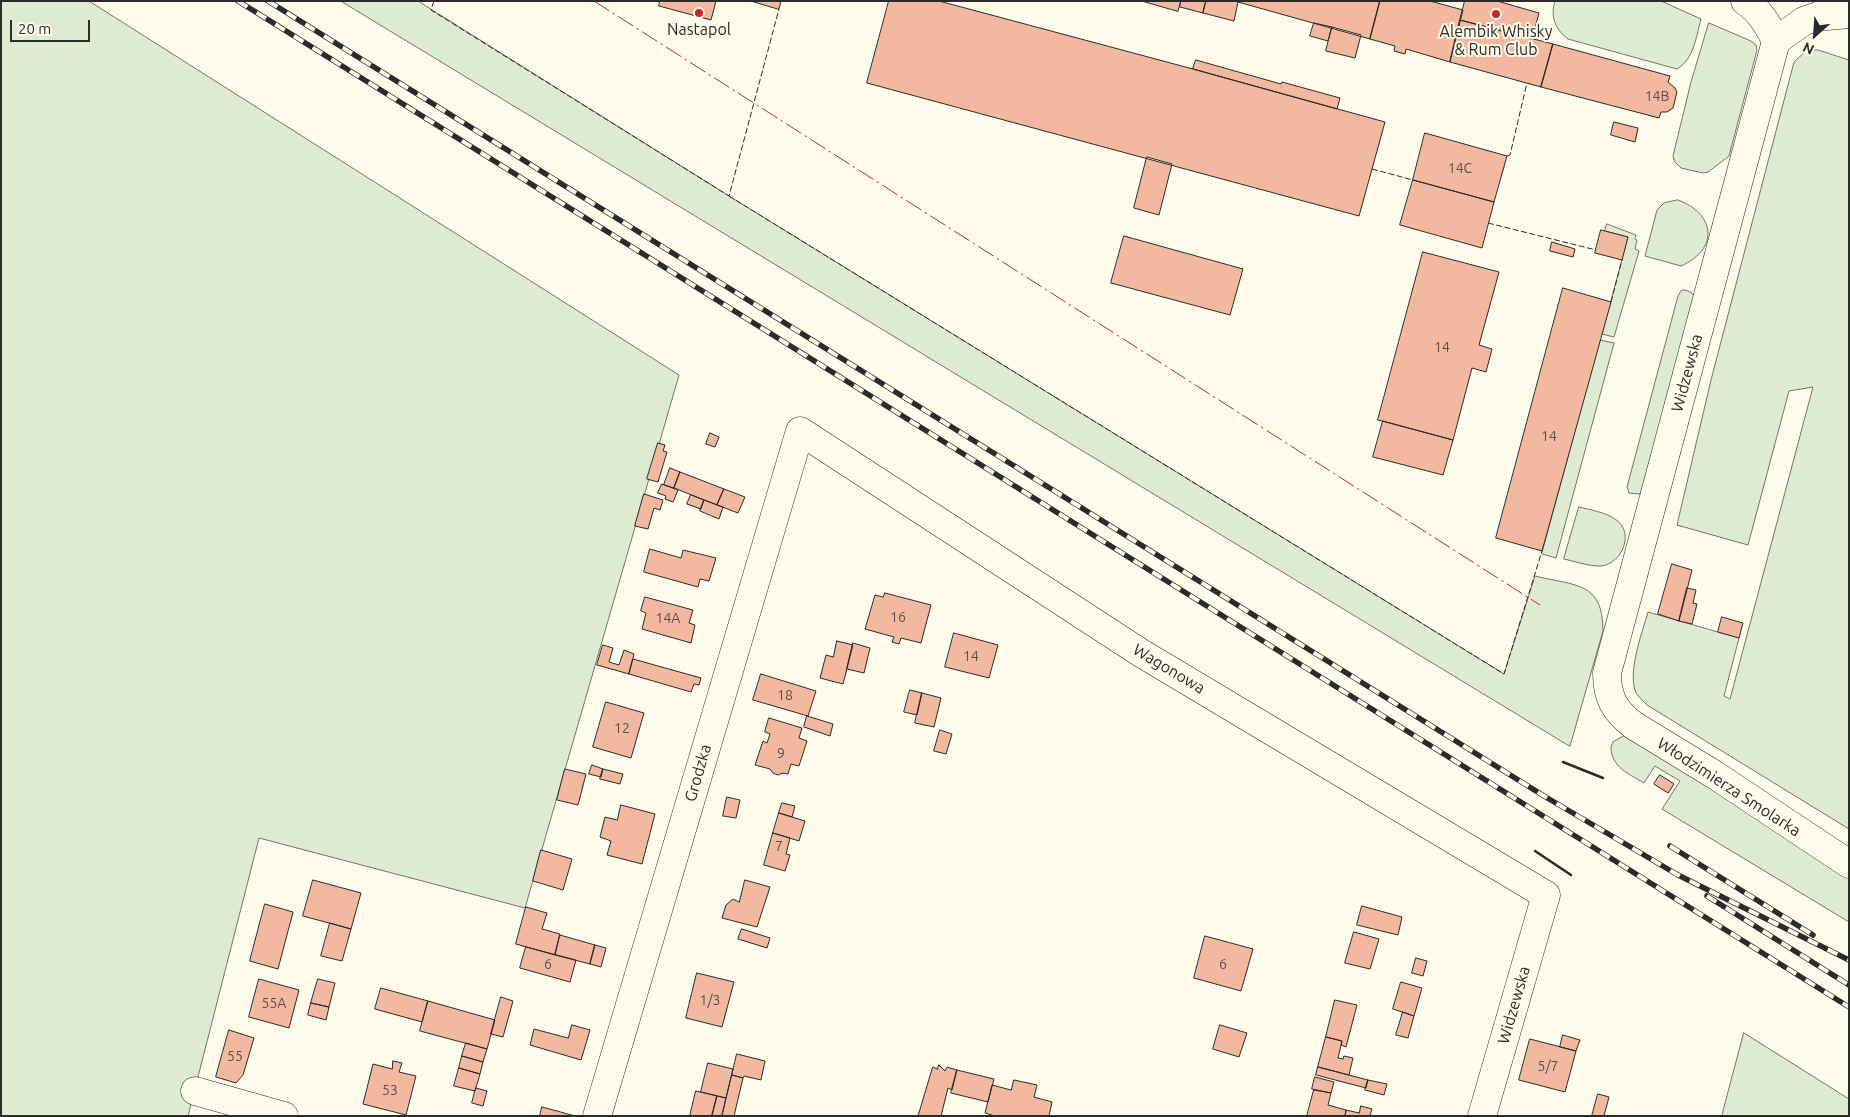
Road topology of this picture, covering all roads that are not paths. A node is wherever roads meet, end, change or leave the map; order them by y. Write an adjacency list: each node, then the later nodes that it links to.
1 (1745, 1): 5 (street)
2 (1828, 1): 3 (street)
3 (1849, 8)
4 (1849, 14): 5 (street)
5 (1776, 41): 7 (street, Widzewska)
6 (800, 431): 9 (street, Wagonowa); 12 (street, Grodzka)
7 (1614, 705): 8 (street, Włodzimierza Smolarka)
8 (1849, 864)
9 (1546, 895): 13 (street, Widzewska)
10 (195, 1091): 11 (street)
11 (284, 1116)
12 (597, 1116)
13 (1482, 1116)

